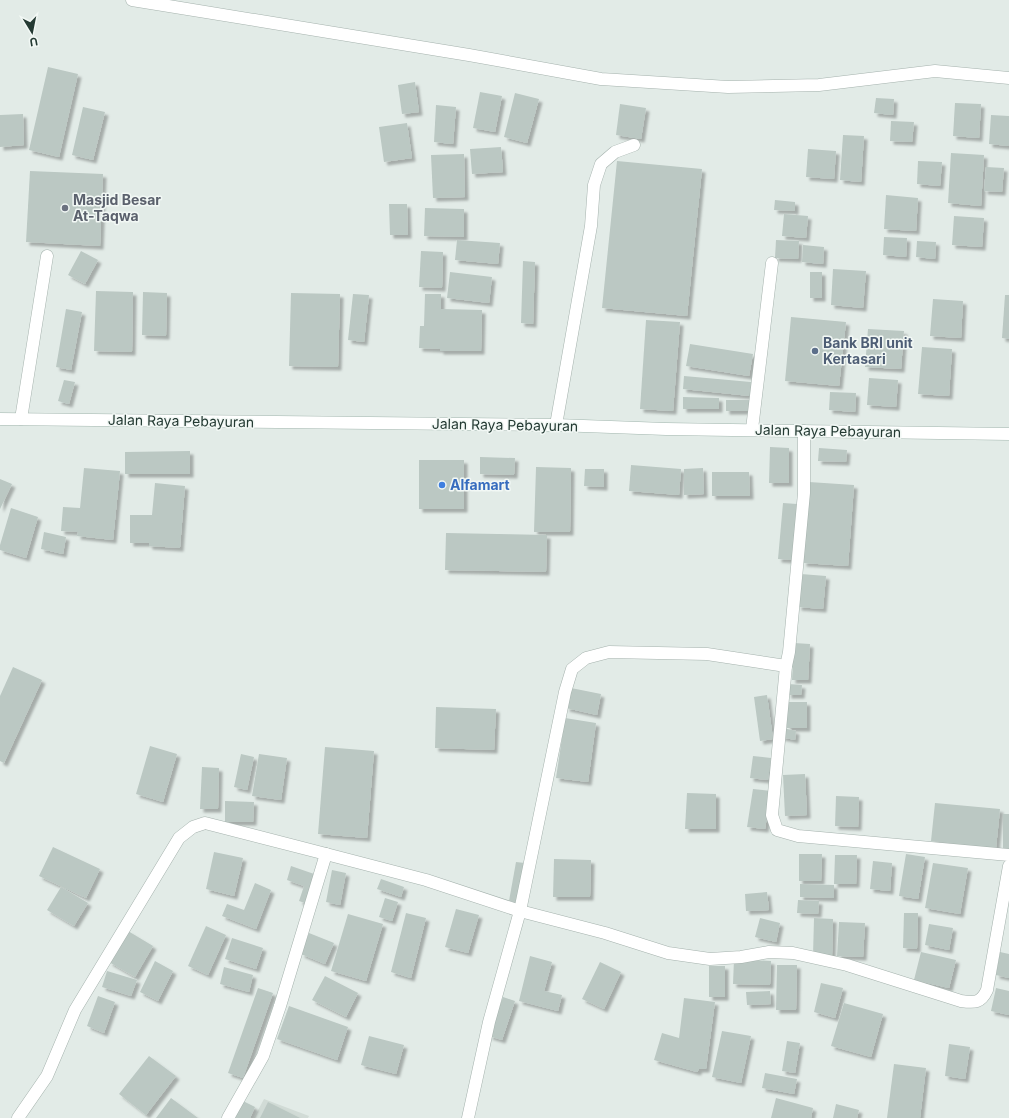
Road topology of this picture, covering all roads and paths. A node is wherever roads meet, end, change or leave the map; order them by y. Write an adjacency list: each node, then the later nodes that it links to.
1 (132, 0): 2 (street)
2 (1009, 78)
3 (634, 145): 8 (street)
4 (47, 256): 7 (street)
5 (772, 263): 9 (street)
6 (0, 419): 7 (street, Jalan Raya Pebayuran)
7 (21, 419): 8 (street, Jalan Raya Pebayuran)
8 (556, 425): 9 (street, Jalan Raya Pebayuran)
9 (752, 430): 10 (street, Jalan Raya Pebayuran)
10 (804, 431): 11 (street, Jalan Raya Pebayuran); 12 (street)
11 (1009, 434)
12 (786, 666): 14 (street); 16 (street)
13 (326, 854): 16 (street); 17 (street); 18 (street)
14 (1009, 855)
15 (1009, 866): 16 (street)
16 (520, 911): 19 (street)
17 (18, 1118)
18 (228, 1118)
19 (468, 1118)

